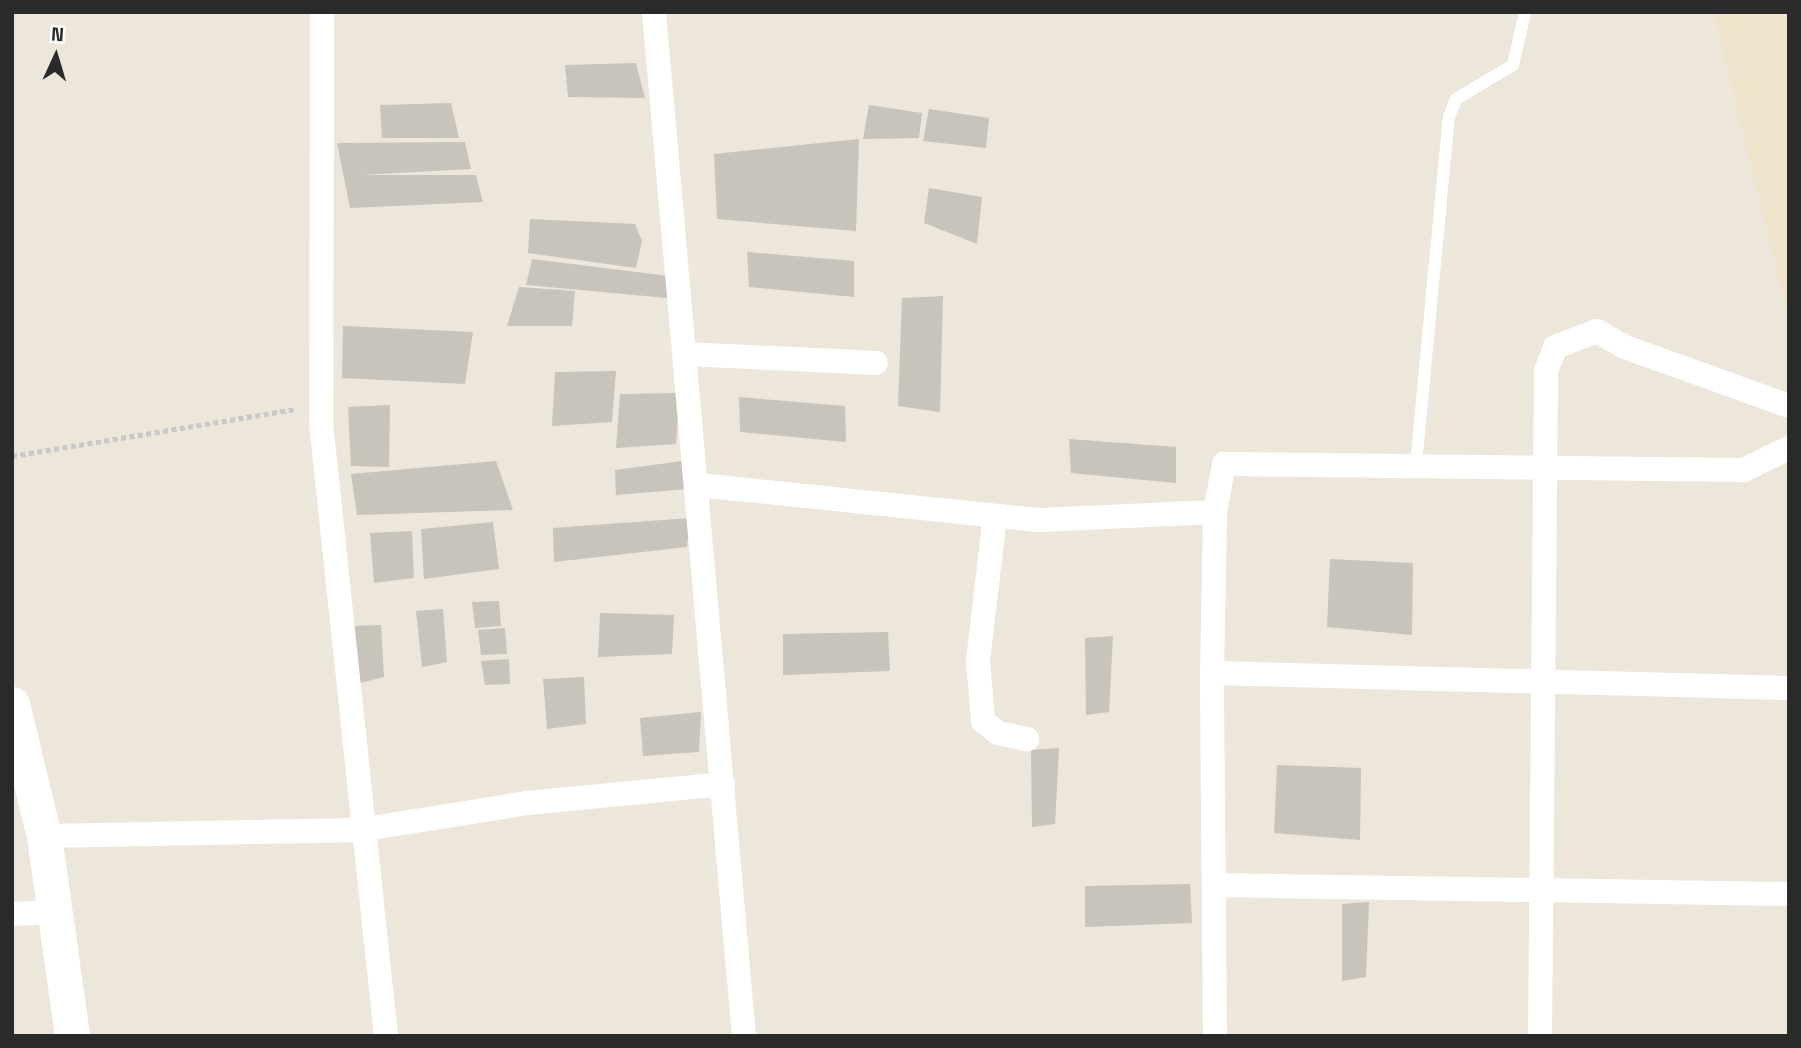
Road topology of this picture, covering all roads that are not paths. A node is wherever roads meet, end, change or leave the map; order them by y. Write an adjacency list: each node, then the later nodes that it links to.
1 (321, 12): 19 (street)
2 (654, 12): 4 (street)
3 (1525, 12): 8 (lane)
4 (686, 354): 5 (street); 10 (street)
5 (876, 363)
6 (1789, 406): 9 (street)
7 (1789, 448): 9 (street)
8 (1416, 464): 9 (street); 11 (street)
9 (1545, 466): 14 (street)
10 (699, 485): 12 (street); 18 (street)
11 (1215, 512): 12 (street); 13 (street)
12 (995, 516): 17 (street)
13 (1212, 673): 14 (street); 21 (street)
14 (1543, 679): 15 (street); 22 (street)
15 (1789, 688)
16 (12, 704): 20 (main road)
17 (1027, 739)
18 (723, 784): 19 (street); 28 (street)
19 (359, 830): 20 (street); 27 (street)
20 (44, 836): 24 (main road)
21 (1214, 886): 22 (street); 29 (street)
22 (1541, 890): 23 (street); 30 (street)
23 (1789, 894)
24 (55, 912): 25 (street); 26 (main road)
25 (12, 914)
26 (72, 1036)
27 (386, 1036)
28 (744, 1036)
29 (1215, 1036)
30 (1540, 1036)

